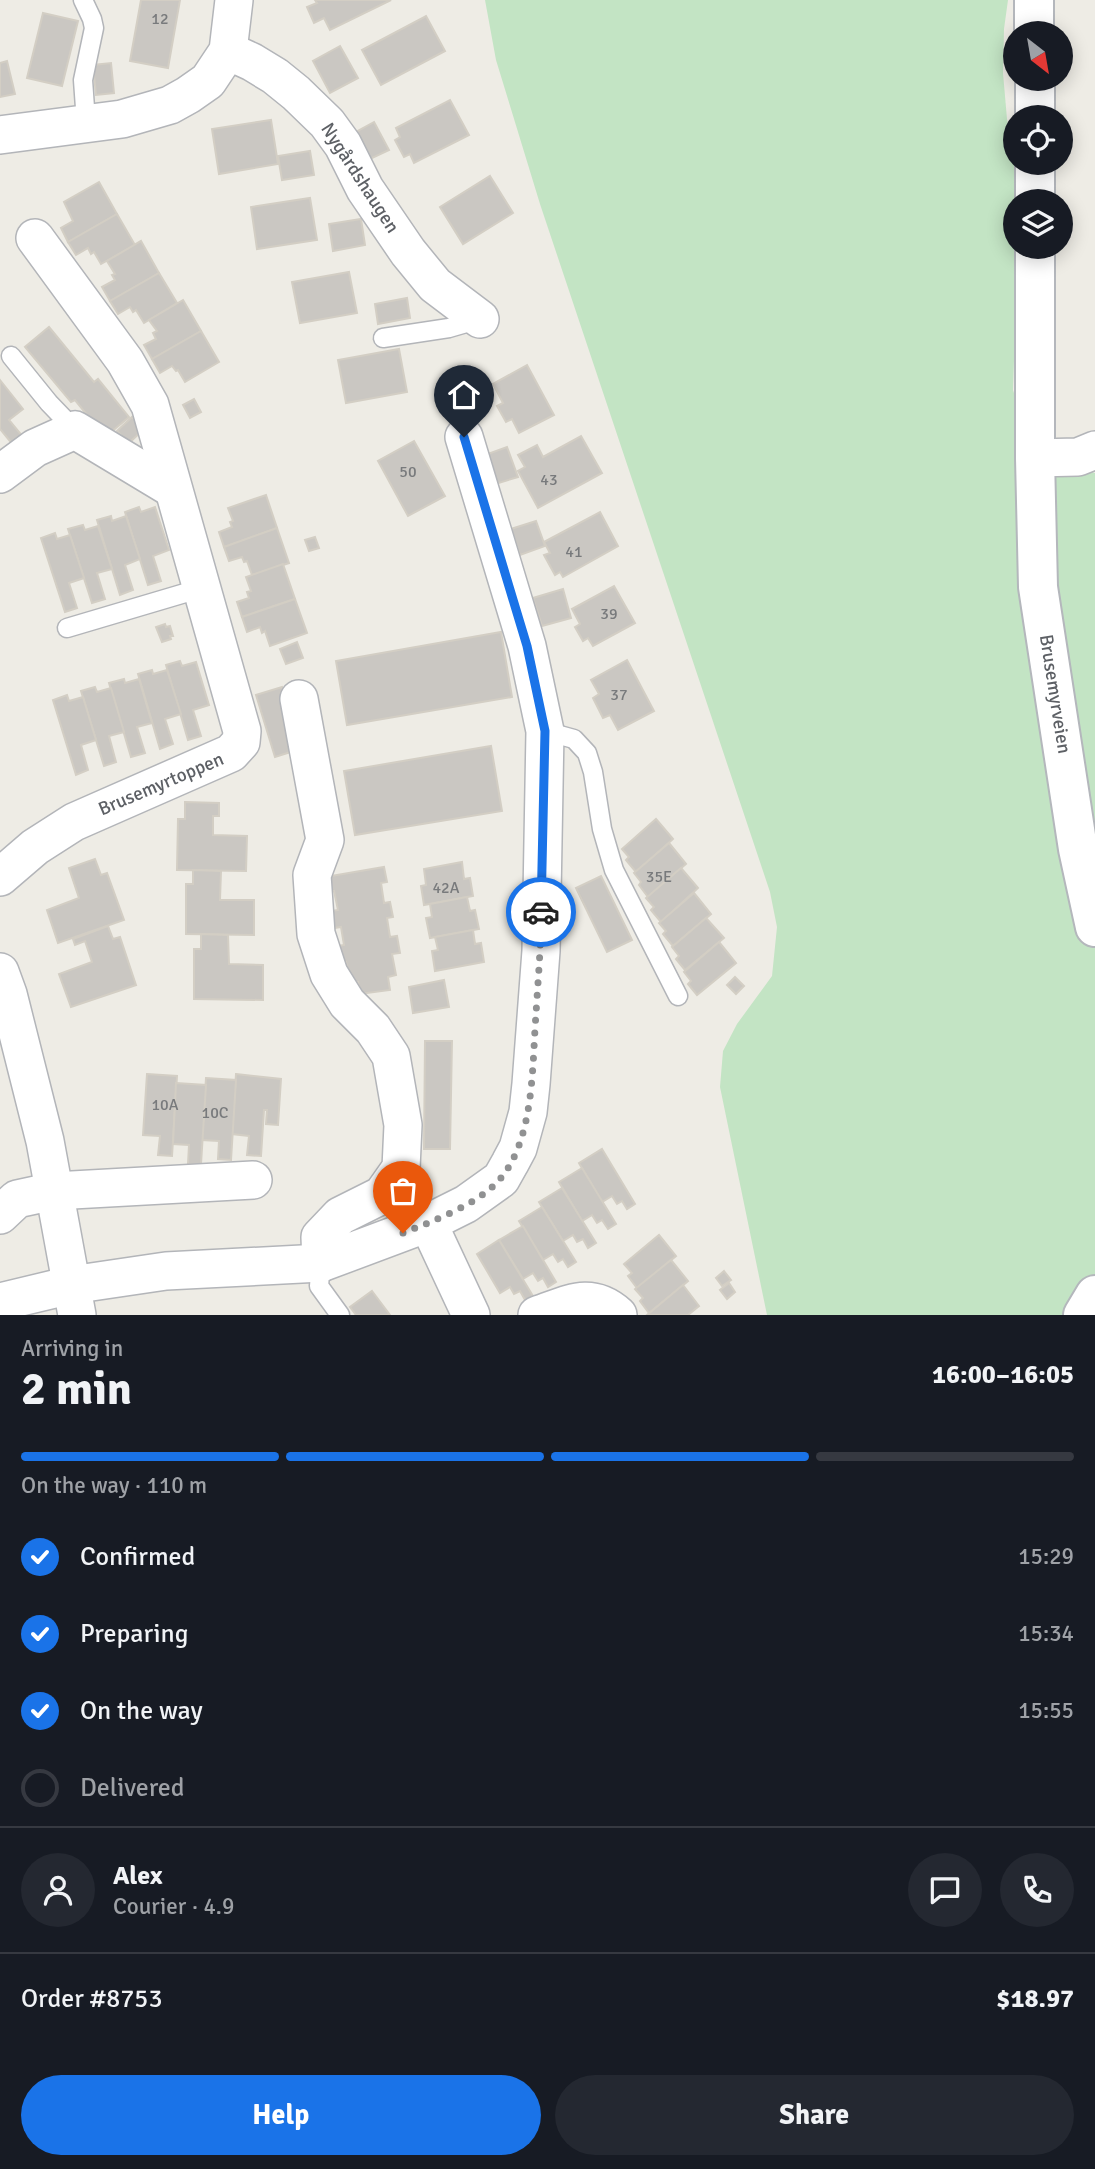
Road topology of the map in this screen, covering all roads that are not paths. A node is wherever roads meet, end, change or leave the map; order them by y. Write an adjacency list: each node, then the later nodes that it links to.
1 (83, 0): 6 (lane)
2 (234, 0): 5 (street)
3 (1034, 0): 4 (street)
4 (1034, 21)
5 (228, 51): 6 (street); 10 (street, Nygårdshaugen)
6 (86, 122): 7 (street)
7 (0, 135)
8 (35, 238): 18 (street, Brusemyrtoppen)
9 (1035, 259): 16 (street, Brusemyrveien)
10 (480, 319): 11 (lane)
11 (383, 338)
12 (11, 356): 13 (lane)
13 (75, 430): 17 (street); 18 (street)
14 (464, 437): 22 (street)
15 (1095, 450): 16 (street)
16 (1035, 458): 24 (street, Brusemyrveien)
17 (0, 474)
18 (173, 488): 19 (street, Brusemyrtoppen)
19 (202, 588): 20 (lane); 23 (street, Brusemyrtoppen)
20 (67, 628)
21 (299, 699): 31 (street)
22 (545, 731): 26 (lane); 30 (street)
23 (0, 877)
24 (1095, 927)
25 (0, 972): 28 (street)
26 (678, 996)
27 (253, 1180): 28 (street)
28 (54, 1191): 29 (street); 33 (street)
29 (0, 1215)
30 (428, 1223): 31 (street); 36 (street)
31 (321, 1263): 33 (street); 35 (lane)
32 (1095, 1294): 39 (street)
33 (74, 1300): 34 (street)
34 (0, 1302)
35 (340, 1315)
36 (471, 1315)
37 (537, 1315): 38 (street)
38 (618, 1315)
39 (1083, 1315)

